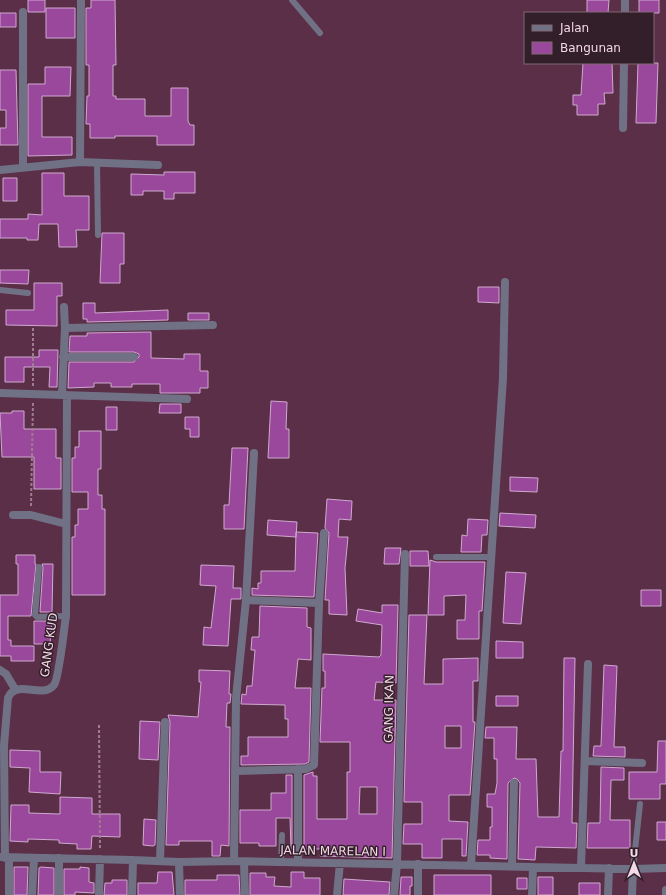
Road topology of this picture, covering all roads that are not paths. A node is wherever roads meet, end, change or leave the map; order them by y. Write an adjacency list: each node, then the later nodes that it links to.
1 (81, 0): 9 (street)
2 (292, 0): 6 (lane)
3 (625, 0): 5 (street)
4 (23, 12): 12 (street)
5 (625, 12)
6 (320, 33)
7 (624, 64): 8 (street)
8 (623, 128)
9 (80, 162): 10 (street); 12 (street)
10 (97, 163): 11 (street); 14 (lane)
11 (158, 165)
12 (23, 167): 13 (street)
13 (0, 170)
14 (98, 235)
15 (505, 282): 32 (street)
16 (0, 290): 17 (lane)
17 (28, 293)
18 (64, 307): 20 (street, GANG KUD)
19 (213, 326): 20 (street)
20 (65, 328): 21 (street, GANG KUD)
21 (63, 357): 22 (street); 24 (street, GANG KUD)
22 (134, 357)
23 (0, 393): 24 (street)
24 (65, 395): 25 (street); 28 (street, GANG KUD)
25 (187, 399)
26 (254, 453): 34 (street)
27 (14, 515): 28 (street)
28 (66, 524): 36 (street, GANG KUD)
29 (324, 534): 35 (street)
30 (404, 554): 60 (street, GANG IKAN)
31 (436, 556): 32 (lane)
32 (490, 557): 62 (street)
33 (39, 567): 36 (lane)
34 (246, 600): 35 (street); 44 (street)
35 (319, 604): 43 (street)
36 (66, 616): 39 (street, GANG KUD)
37 (588, 664): 41 (street)
38 (0, 670): 39 (street)
39 (15, 689): 48 (street)
40 (165, 722): 53 (street)
41 (585, 761): 42 (street); 65 (street)
42 (642, 763)
43 (298, 769): 44 (street); 58 (street)
44 (236, 770): 54 (street)
45 (514, 783): 63 (street)
46 (640, 804): 68 (lane)
47 (282, 835): 57 (lane)
48 (5, 858): 49 (street, JALAN MARELAN I); 70 (street)
49 (34, 858): 50 (street, JALAN MARELAN I); 71 (street)
50 (59, 858): 51 (street, JALAN MARELAN I); 72 (street)
51 (100, 859): 52 (street, JALAN MARELAN I); 73 (street)
52 (133, 860): 53 (street, JALAN MARELAN I); 74 (street)
53 (160, 861): 55 (street, JALAN MARELAN I)
54 (234, 861): 55 (street, JALAN MARELAN I); 56 (street, JALAN MARELAN I)
55 (179, 862): 75 (street)
56 (244, 862): 57 (street, JALAN MARELAN I); 76 (street)
57 (281, 862): 58 (street, JALAN MARELAN I)
58 (298, 862): 59 (street, JALAN MARELAN I)
59 (340, 863): 60 (street, JALAN MARELAN I); 77 (street)
60 (397, 864): 61 (street, JALAN MARELAN I); 78 (street, GANG IKAN)
61 (418, 864): 62 (street, JALAN MARELAN I); 79 (street)
62 (471, 865): 63 (street, JALAN MARELAN I)
63 (512, 866): 64 (street, JALAN MARELAN I)
64 (533, 867): 65 (street, JALAN MARELAN I); 80 (street)
65 (581, 867): 66 (street, JALAN MARELAN I)
66 (609, 868): 68 (street, JALAN MARELAN I); 81 (street)
67 (666, 868): 68 (street, JALAN MARELAN I)
68 (633, 869): 82 (street)
69 (666, 890): 83 (street)
70 (9, 895)
71 (32, 895)
72 (59, 895)
73 (99, 895)
74 (132, 895)
75 (180, 895)
76 (244, 895)
77 (337, 895)
78 (394, 895)
79 (418, 895)
80 (532, 895)
81 (608, 895)
82 (632, 895)
83 (666, 895)

